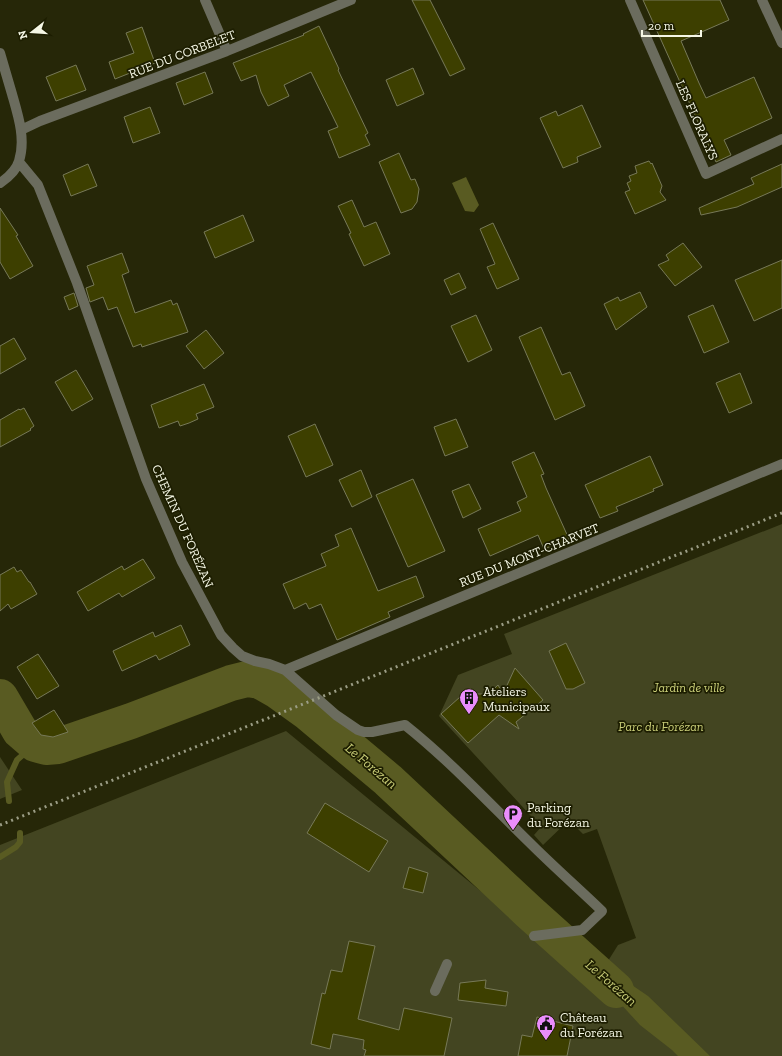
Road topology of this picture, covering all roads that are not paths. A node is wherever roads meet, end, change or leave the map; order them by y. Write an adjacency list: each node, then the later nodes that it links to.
1 (204, 0): 6 (street)
2 (352, 0): 6 (street, RUE DU CORBELET)
3 (630, 0): 9 (street, LES FLORALYS)
4 (762, 0): 5 (street)
5 (782, 44)
6 (228, 51): 8 (street, RUE DU CORBELET)
7 (0, 53): 8 (street)
8 (21, 130): 10 (street)
9 (782, 139)
10 (19, 162): 11 (street); 13 (street, CHEMIN DU FORÉZAN)
11 (0, 184)
12 (782, 464): 13 (street, RUE DU MONT-CHARVET)
13 (285, 670): 14 (street, CHEMIN DU FORÉZAN)
14 (534, 936)
15 (446, 964): 16 (street)
16 (434, 991)

